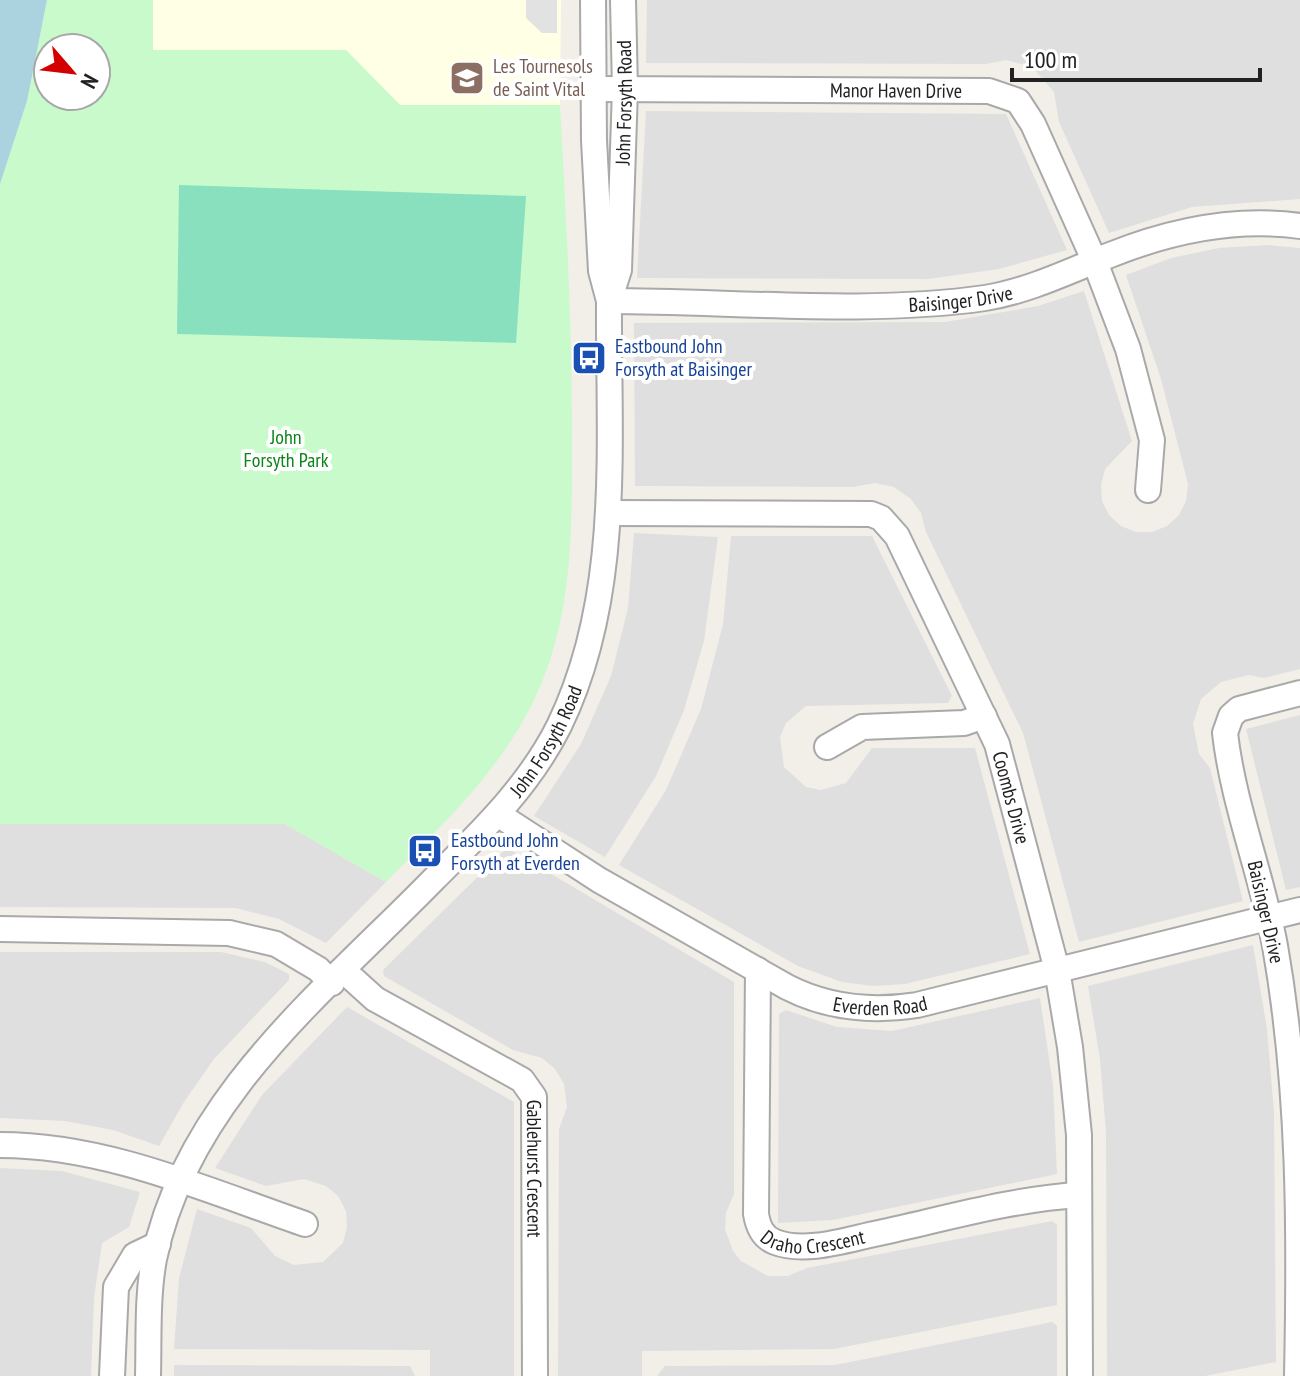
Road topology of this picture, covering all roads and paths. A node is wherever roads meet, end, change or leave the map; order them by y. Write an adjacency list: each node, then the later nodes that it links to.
1 (593, 0): 3 (street, John Forsyth Road)
2 (623, 0): 4 (street, John Forsyth Road)
3 (594, 89): 4 (street, Manor Haven Drive); 7 (street, John Forsyth Road)
4 (625, 89): 6 (street, Manor Haven Drive); 7 (street, John Forsyth Road)
5 (1300, 226): 6 (street, Baisinger Drive)
6 (1095, 262): 7 (street, Baisinger Drive); 8 (street, Manor Haven Drive)
7 (609, 301): 9 (street, John Forsyth Road)
8 (1148, 490)
9 (608, 513): 11 (street, Coombs Drive); 13 (street, John Forsyth Road)
10 (1300, 693): 15 (street, Baisinger Drive)
11 (984, 716): 12 (street); 18 (street, Coombs Drive)
12 (827, 747)
13 (499, 815): 17 (street, Everden Road); 19 (street, John Forsyth Road)
14 (1300, 910): 15 (street, Everden Road)
15 (1269, 918): 18 (street, Everden Road); 29 (street, Baisinger Drive)
16 (0, 929): 19 (street, Gablehurst Crescent)
17 (758, 970): 18 (street, Everden Road); 22 (street, Draho Crescent)
18 (1057, 970): 22 (street, Coombs Drive)
19 (338, 977): 21 (street, John Forsyth Road); 27 (street, Gablehurst Crescent)
20 (0, 1145): 21 (street)
21 (180, 1182): 23 (street); 24 (street, John Forsyth Road)
22 (1079, 1195): 28 (street, Coombs Drive)
23 (305, 1224)
24 (158, 1244): 25 (street); 26 (street, John Forsyth Road)
25 (112, 1376)
26 (148, 1376)
27 (535, 1376)
28 (1080, 1376)
29 (1297, 1376)

